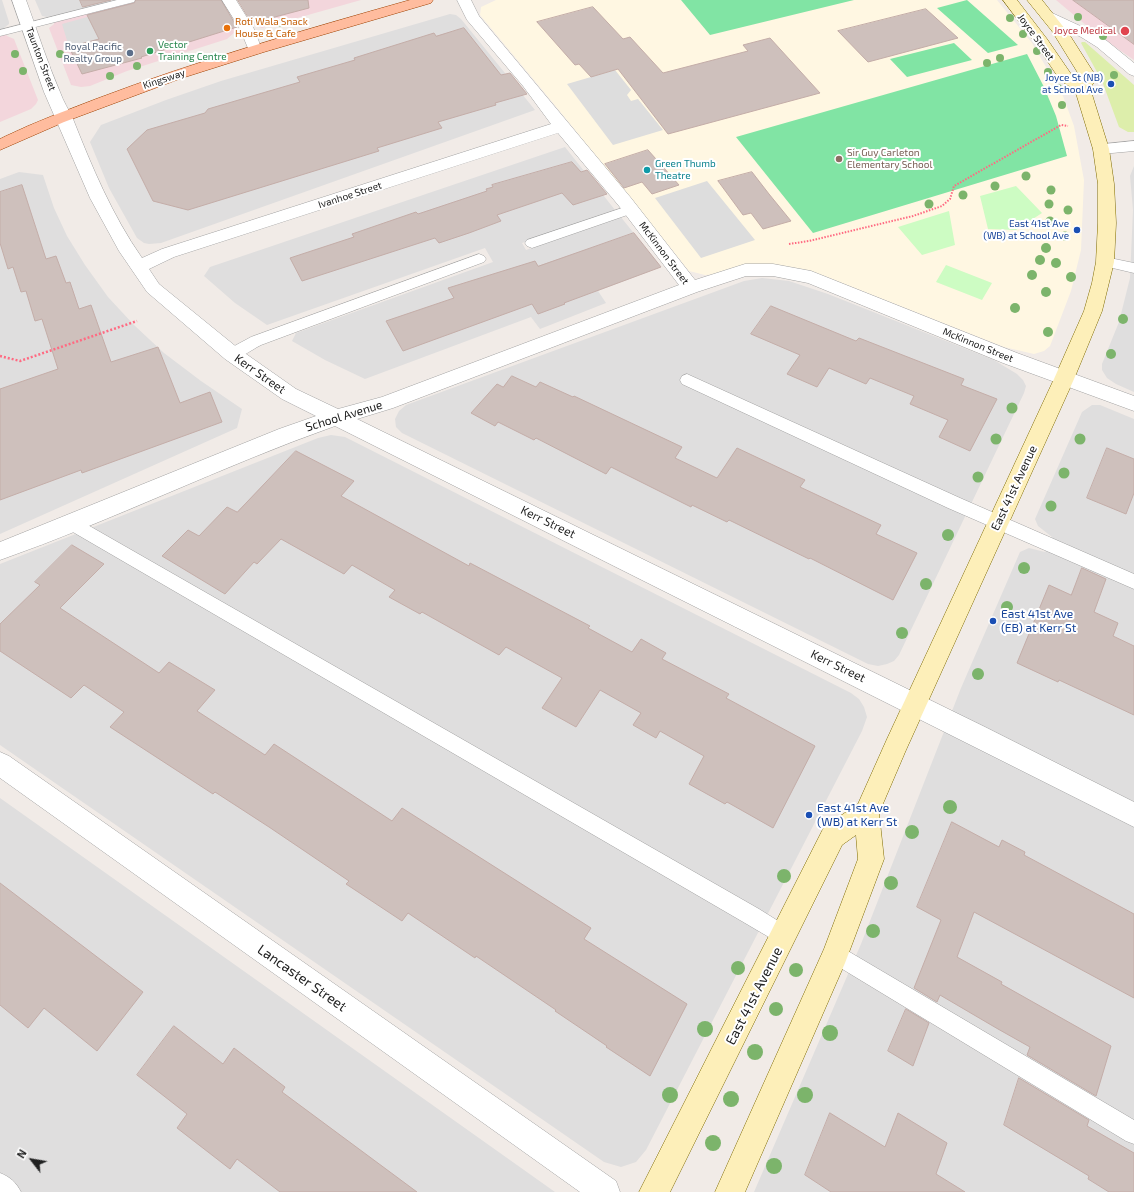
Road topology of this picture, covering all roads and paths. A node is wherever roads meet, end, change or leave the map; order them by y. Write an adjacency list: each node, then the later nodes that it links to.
1 (19, 0): 9 (street, Taunton Street)
2 (130, 0): 9 (lane)
3 (229, 0): 11 (street)
4 (426, 0): 11 (main road, Kingsway)
5 (464, 0): 15 (street, McKinnon Street)
6 (1010, 0): 13 (main road, Joyce Street)
7 (1034, 0): 8 (main road, Joyce Street)
8 (1050, 16): 12 (street, Joyce Street); 13 (main road, Joyce Street)
9 (28, 26): 10 (lane); 14 (street, Taunton Street)
10 (0, 33)
11 (255, 50): 14 (main road, Kingsway)
12 (1134, 71)
13 (1082, 88): 19 (main road, Joyce Street)
14 (64, 116): 17 (main road, Kingsway); 25 (street, Kerr Street)
15 (562, 126): 20 (street, McKinnon Street); 25 (street, Ivanhoe Street)
16 (1068, 126): 22 (path)
17 (0, 145)
18 (1134, 146): 19 (street)
19 (1101, 149): 24 (main road, East 41st Avenue)
20 (631, 210): 21 (lane); 27 (street, McKinnon Street)
21 (532, 243)
22 (789, 244)
23 (479, 259): 29 (lane)
24 (1105, 262): 26 (lane); 31 (main road, East 41st Avenue)
25 (139, 266): 29 (street, Kerr Street)
26 (1134, 268)
27 (691, 288): 31 (street, McKinnon Street); 34 (street, School Avenue)
28 (137, 321): 30 (path)
29 (232, 354): 34 (street, Kerr Street)
30 (0, 356)
31 (1064, 379): 33 (street, McKinnon Street); 35 (main road, East 41st Avenue)
32 (687, 380): 35 (lane)
33 (1134, 404)
34 (337, 417): 36 (street, School Avenue); 39 (street, Kerr Street)
35 (998, 522): 38 (lane); 39 (main road, East 41st Avenue)
36 (72, 523): 37 (street, School Avenue); 43 (lane)
37 (0, 551)
38 (1134, 582)
39 (915, 704): 41 (main road, East 41st Avenue); 42 (street, Kerr Street)
40 (0, 764): 48 (street, Lancaster Street)
41 (867, 813): 43 (main road, East 41st Avenue); 44 (main road, East 41st Avenue)
42 (1134, 815)
43 (784, 936): 49 (main road, East 41st Avenue)
44 (836, 954): 45 (lane); 50 (main road, East 41st Avenue)
45 (1134, 1133)
46 (0, 1184): 47 (lane)
47 (9, 1192)
48 (605, 1192)
49 (654, 1192)
50 (730, 1192)

